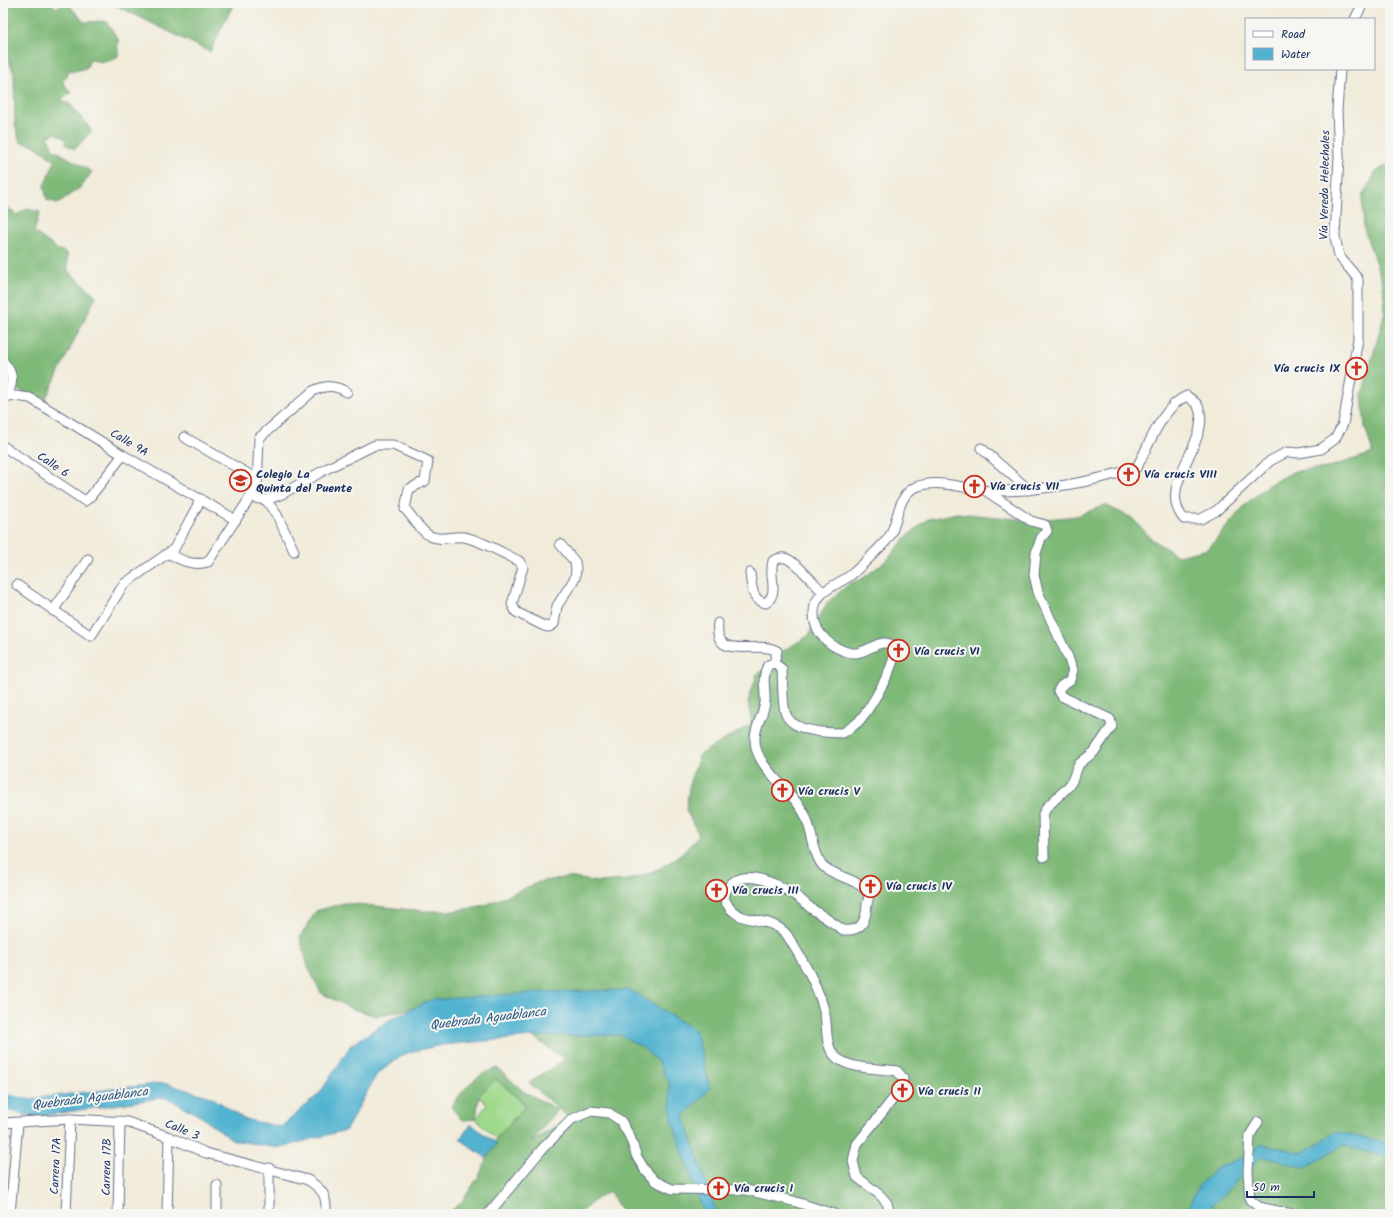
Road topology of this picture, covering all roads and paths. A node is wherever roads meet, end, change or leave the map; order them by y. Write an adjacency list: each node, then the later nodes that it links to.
1 (1363, 3): 2 (street)
2 (1355, 18)
3 (1340, 70): 13 (street, Vía Vereda Helechales)
4 (3, 361): 6 (street)
5 (347, 392): 11 (street)
6 (5, 398): 10 (street, Calle 9A)
7 (184, 437): 11 (street)
8 (4, 448): 10 (street, Calle 6)
9 (981, 448): 13 (street)
10 (123, 455): 15 (street, Calle 9A)
11 (257, 479): 14 (street)
12 (985, 490): 13 (street, Vía Vereda Helechales); 24 (street, Vía Vereda Helechales); 28 (street)
13 (1030, 490)
14 (250, 497): 16 (street); 17 (street)
15 (201, 499): 17 (street, Calle 9A); 20 (street)
16 (266, 500): 18 (street); 19 (street)
17 (236, 520): 20 (street)
18 (560, 544)
19 (294, 551)
20 (168, 554): 25 (street)
21 (88, 559): 25 (street)
22 (750, 574): 24 (street)
23 (16, 585): 25 (street)
24 (823, 592): 27 (street, Vía Vereda Helechales)
25 (53, 611)
26 (718, 623): 27 (street)
27 (774, 663): 46 (street)
28 (1044, 857)
29 (70, 1119): 30 (street, Calle 3); 31 (street, Calle 3); 38 (street, Carrera 17A)
30 (120, 1121): 34 (street, Calle 3); 39 (street, Carrera 17B)
31 (18, 1122): 33 (street, Calle 3); 37 (street)
32 (1258, 1122): 47 (street)
33 (3, 1123)
34 (169, 1137): 35 (street, Calle 3); 40 (street)
35 (269, 1168): 42 (street); 43 (street, Calle 3)
36 (217, 1185): 41 (street)
37 (10, 1214)
38 (66, 1214)
39 (118, 1214)
40 (167, 1214)
41 (217, 1214)
42 (269, 1214)
43 (326, 1214)
44 (488, 1214): 45 (street)
45 (834, 1214)
46 (890, 1214)
47 (1292, 1214)

